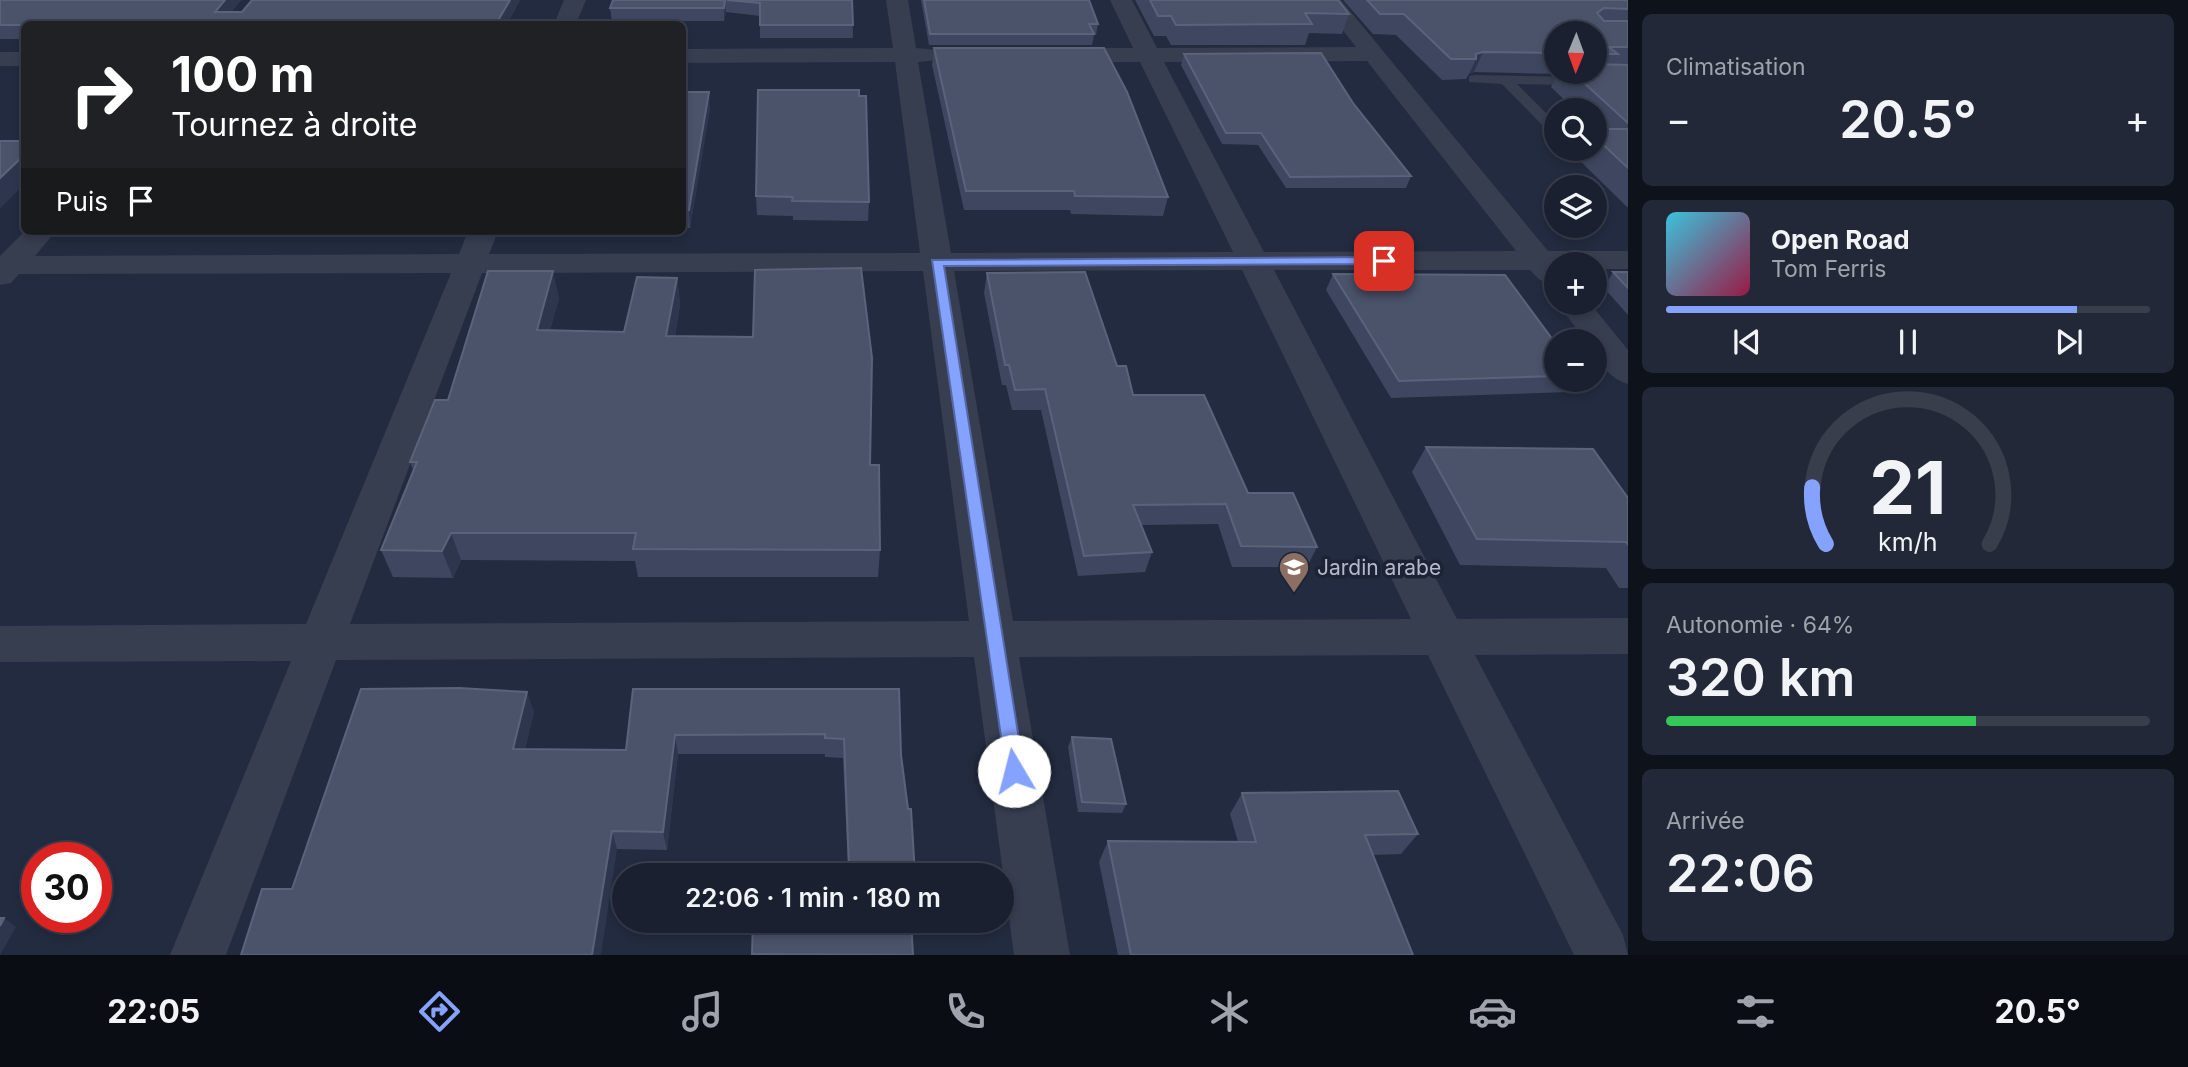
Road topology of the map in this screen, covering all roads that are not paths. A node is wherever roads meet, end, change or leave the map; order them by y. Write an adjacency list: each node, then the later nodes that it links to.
1 (575, 0): 5 (street)
2 (897, 0): 8 (street)
3 (1121, 0): 6 (street)
4 (1330, 0): 7 (street)
5 (566, 21)
6 (1149, 54): 7 (street); 10 (street); 22 (street)
7 (1373, 54): 24 (street)
8 (905, 55): 9 (street); 11 (street); 21 (street)
9 (959, 55)
10 (1041, 55)
11 (686, 56)
12 (0, 59): 13 (street)
13 (21, 59)
14 (1474, 79): 15 (lane)
15 (1506, 79): 16 (lane); 17 (lane)
16 (1628, 82)
17 (1544, 119)
18 (37, 235): 25 (street)
19 (477, 247): 21 (street); 25 (street); 32 (street)
20 (1628, 260): 23 (street)
21 (937, 262): 22 (street); 31 (street)
22 (1254, 262): 26 (street); 30 (street)
23 (1607, 263)
24 (1544, 266)
25 (3, 269)
26 (1544, 271)
27 (1582, 315): 28 (street)
28 (1628, 373)
29 (1628, 636): 30 (street)
30 (1442, 637): 31 (street); 36 (street)
31 (994, 640): 32 (street); 35 (street)
32 (321, 643): 33 (street); 34 (street)
33 (0, 644)
34 (198, 955)
35 (1042, 955)
36 (1603, 955)

